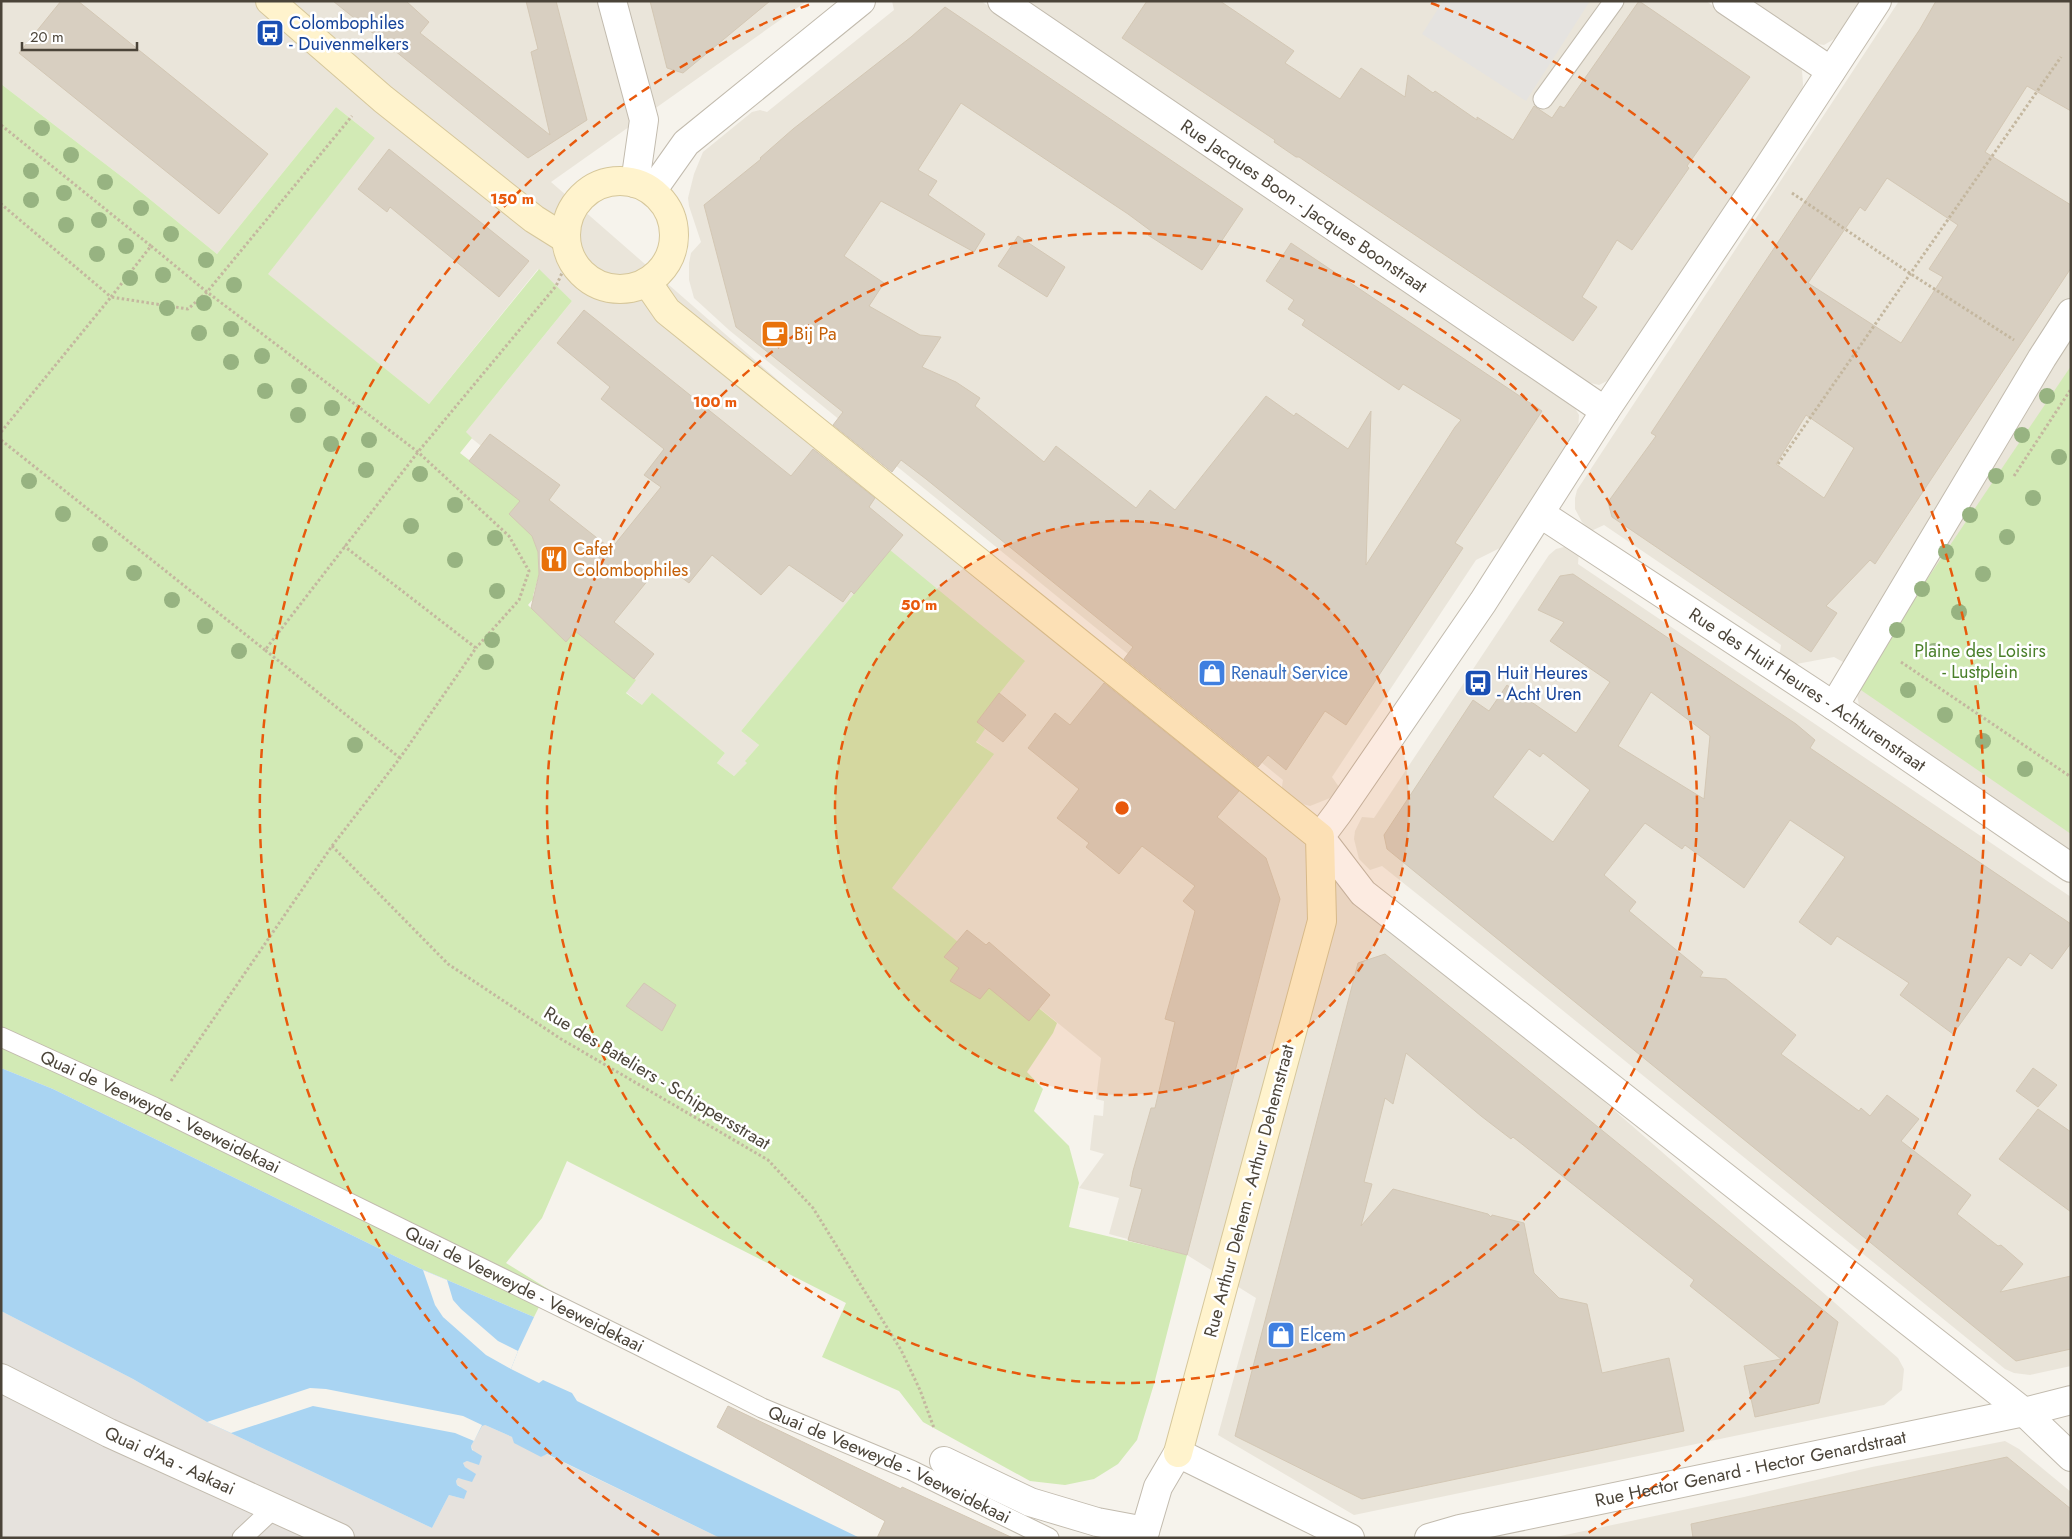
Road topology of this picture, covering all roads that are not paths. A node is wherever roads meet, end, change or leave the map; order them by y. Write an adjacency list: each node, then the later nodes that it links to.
1 (270, 1): 11 (street)
2 (612, 1): 10 (street)
3 (861, 1): 10 (street)
4 (1002, 1): 14 (street, Rue Jacques Boon - Jacques Boonstraat)
5 (1614, 1): 9 (lane)
6 (1727, 1): 8 (street)
7 (1877, 1): 8 (street)
8 (1831, 71): 14 (street)
9 (1543, 99)
10 (644, 187): 11 (street); 12 (street)
11 (568, 248): 12 (street)
12 (647, 282): 17 (street)
13 (2071, 313): 16 (street)
14 (1605, 411): 15 (street)
15 (1541, 514): 16 (street, Rue des Huit Heures - Achturenstraat); 17 (street)
16 (1834, 706): 18 (street, Rue des Huit Heures - Achturenstraat)
17 (1320, 837): 22 (street); 23 (street, Rue Arthur Dehem - Arthur Dehemstraat)
18 (2071, 868)
19 (1, 1037): 30 (lane, Quai de Veeweyde - Veeweidekaai)
20 (1, 1378): 26 (street, Quai d'Aa - Aakaai)
21 (2071, 1400): 22 (street, Rue Hector Genard - Hector Genardstraat)
22 (2024, 1412): 24 (street); 32 (street, Rue Hector Genard - Hector Genardstraat)
23 (1178, 1453): 27 (street, Rue Arthur Dehem - Arthur Dehemstraat); 31 (street)
24 (2071, 1457)
25 (944, 1461): 27 (street, Quai de Veeweyde - Veeweidekaai)
26 (274, 1508): 28 (lane); 29 (street, Quai d'Aa - Aakaai)
27 (1144, 1534)
28 (242, 1538)
29 (340, 1538)
30 (1049, 1538)
31 (1350, 1538)
32 (1428, 1538)

